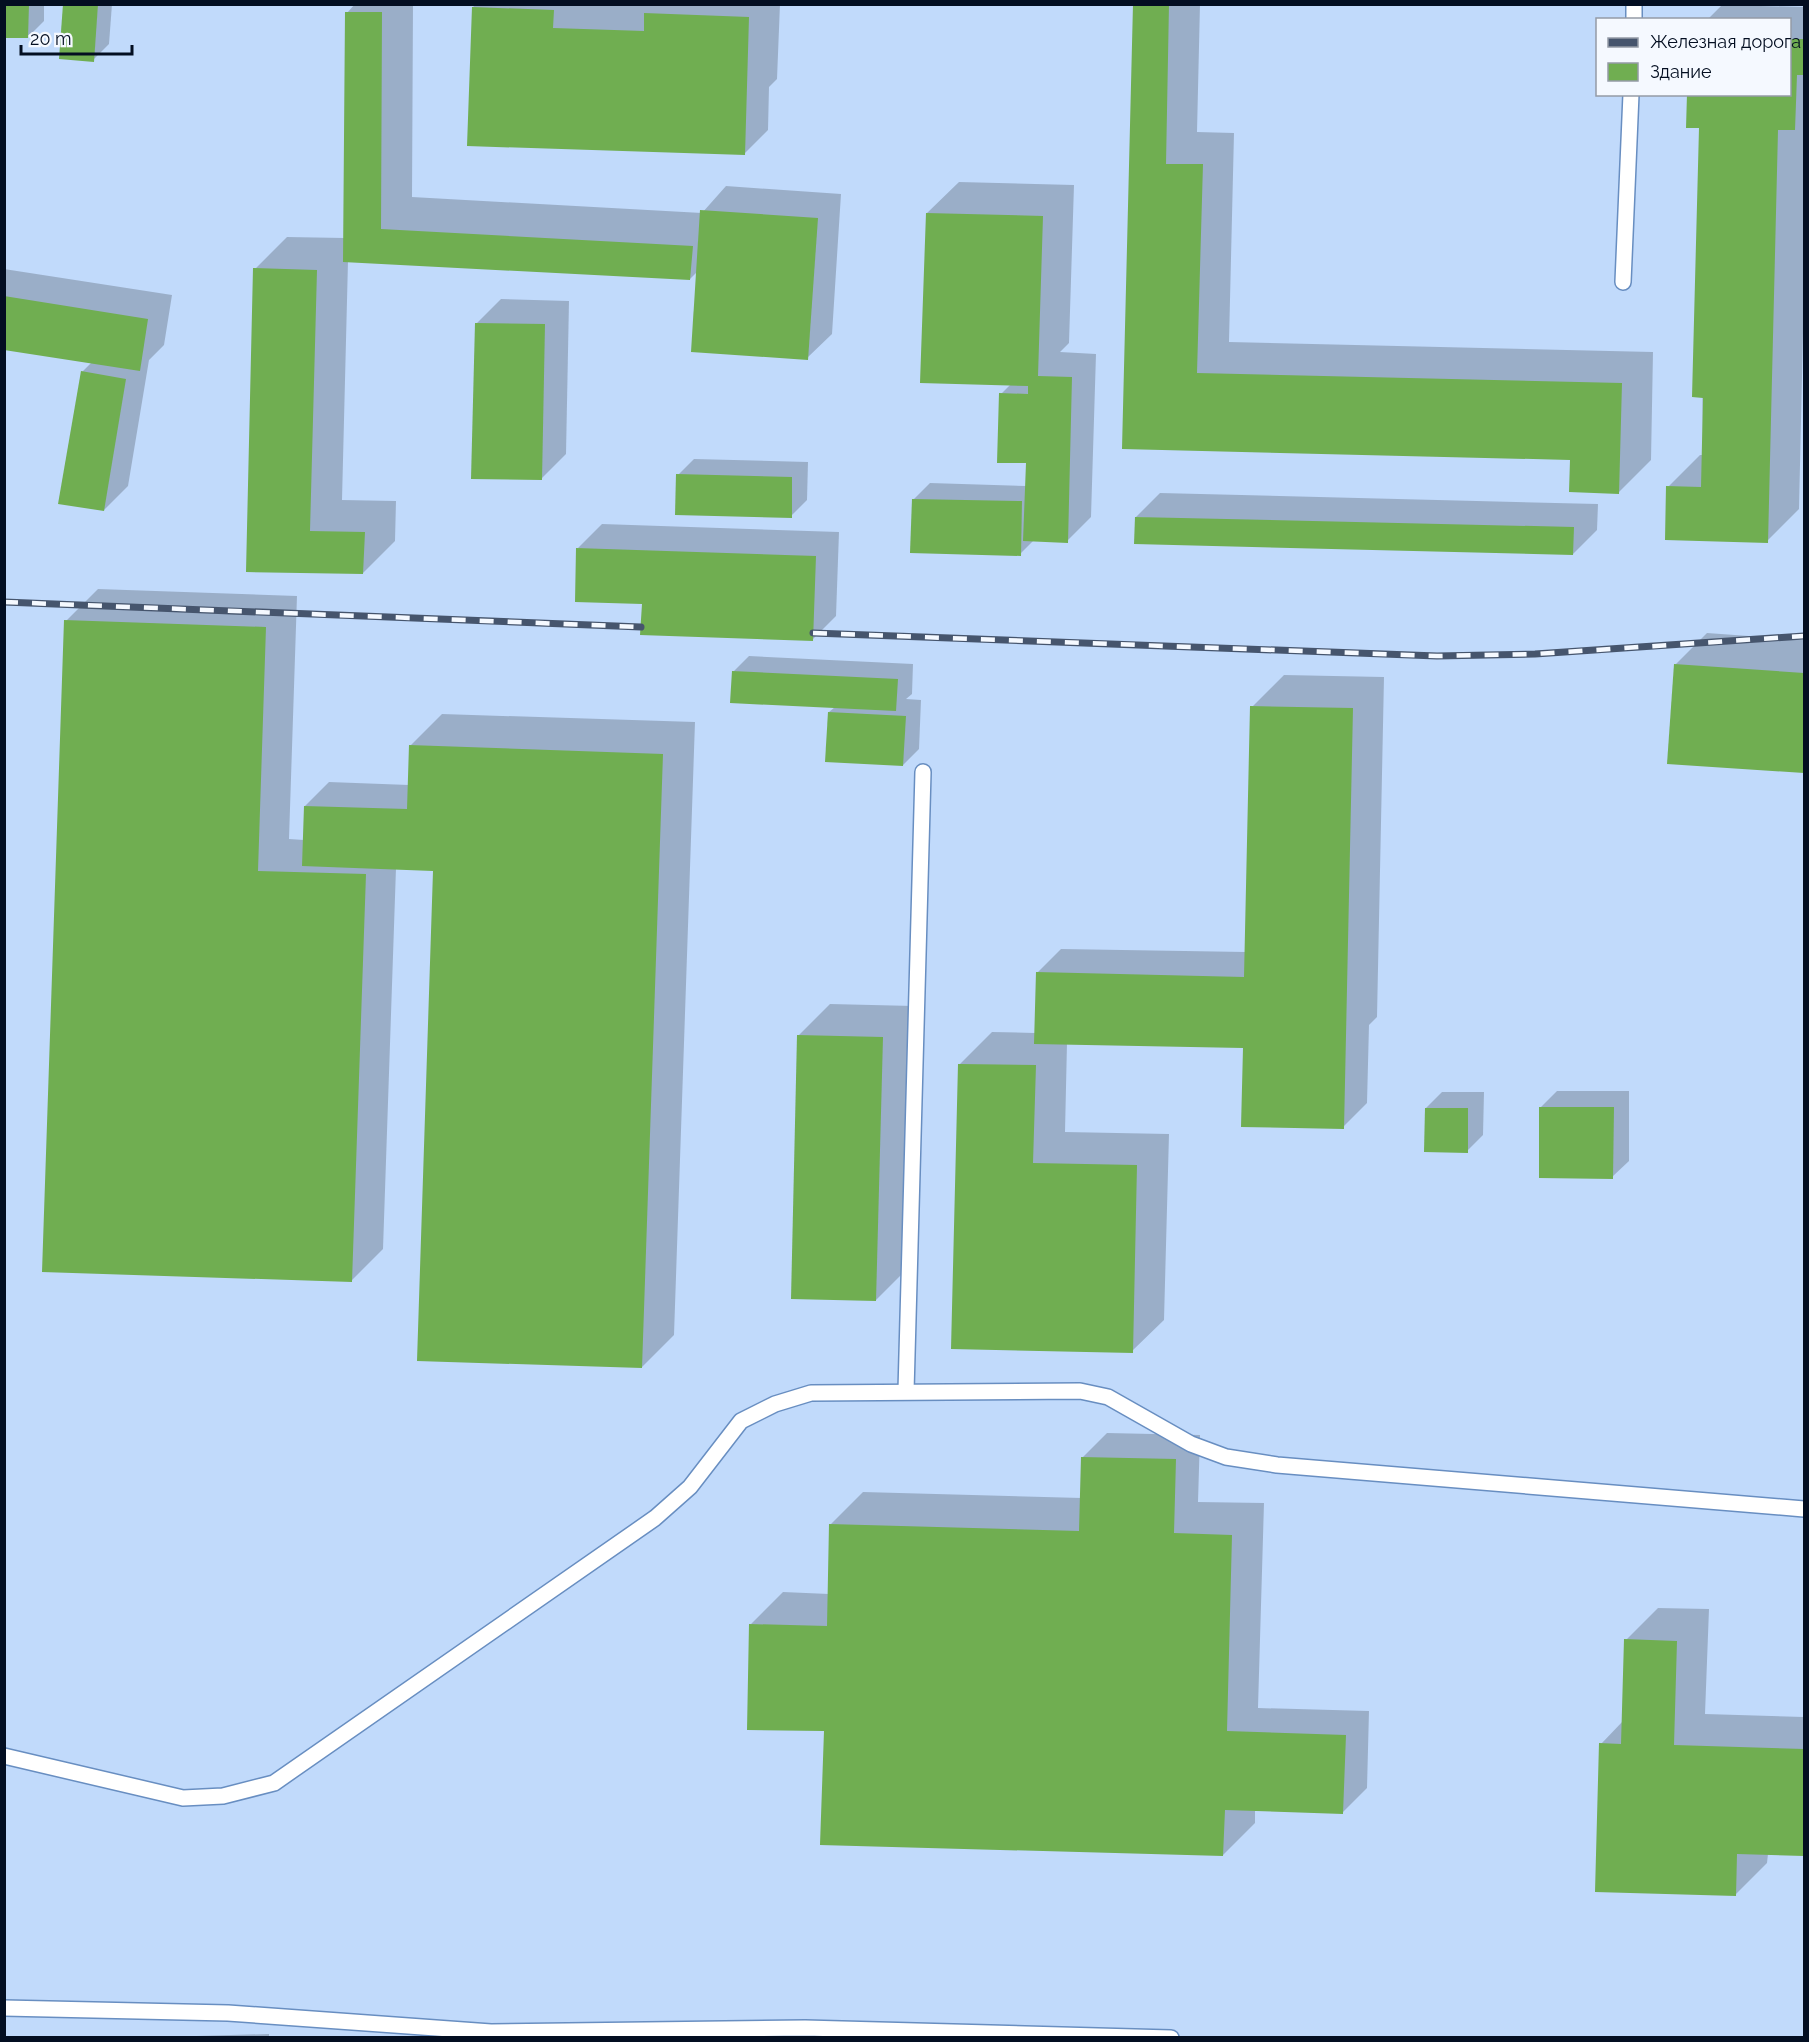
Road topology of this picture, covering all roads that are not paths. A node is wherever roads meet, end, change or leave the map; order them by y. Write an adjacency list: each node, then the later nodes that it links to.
1 (1631, 96): 2 (lane)
2 (1623, 282)
3 (923, 772): 4 (lane)
4 (906, 1391): 5 (lane); 6 (lane)
5 (1804, 1509)
6 (4, 1756)
7 (4, 2008): 8 (lane)
8 (1171, 2037)

